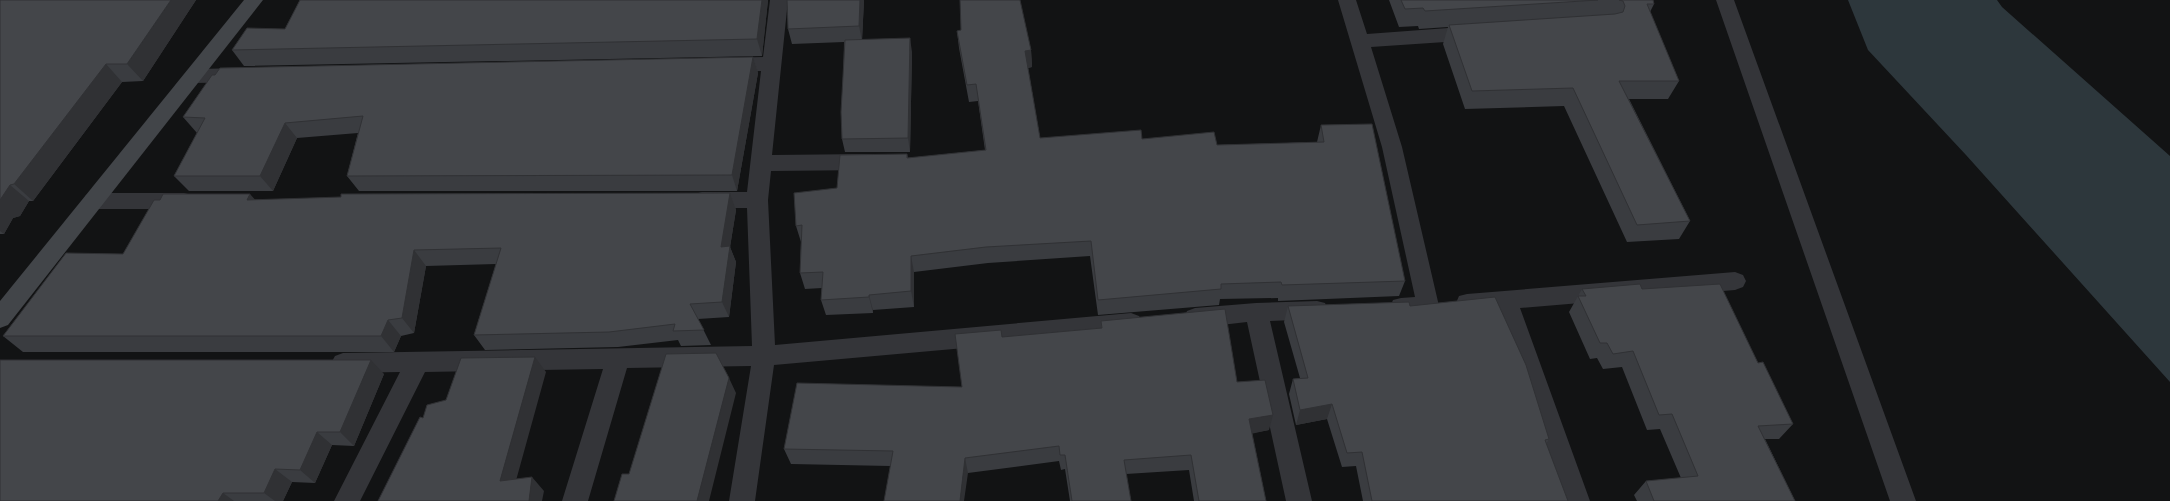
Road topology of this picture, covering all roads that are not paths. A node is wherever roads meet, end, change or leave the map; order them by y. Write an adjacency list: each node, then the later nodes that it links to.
1 (254, 0): 10 (street)
2 (779, 0): 7 (street)
3 (1347, 0): 6 (street)
4 (1725, 0): 35 (street)
5 (1495, 32): 6 (street)
6 (1360, 41): 19 (street)
7 (773, 64): 8 (street); 12 (street)
8 (709, 66)
9 (266, 74): 10 (street)
10 (195, 76): 15 (street)
11 (892, 162): 12 (street)
12 (761, 164): 14 (street)
13 (685, 200): 14 (street)
14 (757, 200): 26 (street)
15 (94, 201): 16 (street); 23 (street)
16 (206, 201)
17 (1735, 281): 18 (street)
18 (1506, 300): 19 (street); 34 (street)
19 (1428, 306): 20 (street)
20 (1382, 308)
21 (1334, 309): 22 (street)
22 (1256, 312): 24 (street); 33 (street)
23 (0, 318)
24 (1177, 319)
25 (1153, 321): 26 (street)
26 (764, 356): 27 (street); 32 (street)
27 (618, 359): 29 (street); 31 (street)
28 (323, 363): 29 (street)
29 (418, 363): 30 (street)
30 (347, 501)
31 (575, 501)
32 (742, 501)
33 (1299, 501)
34 (1576, 501)
35 (1903, 501)

